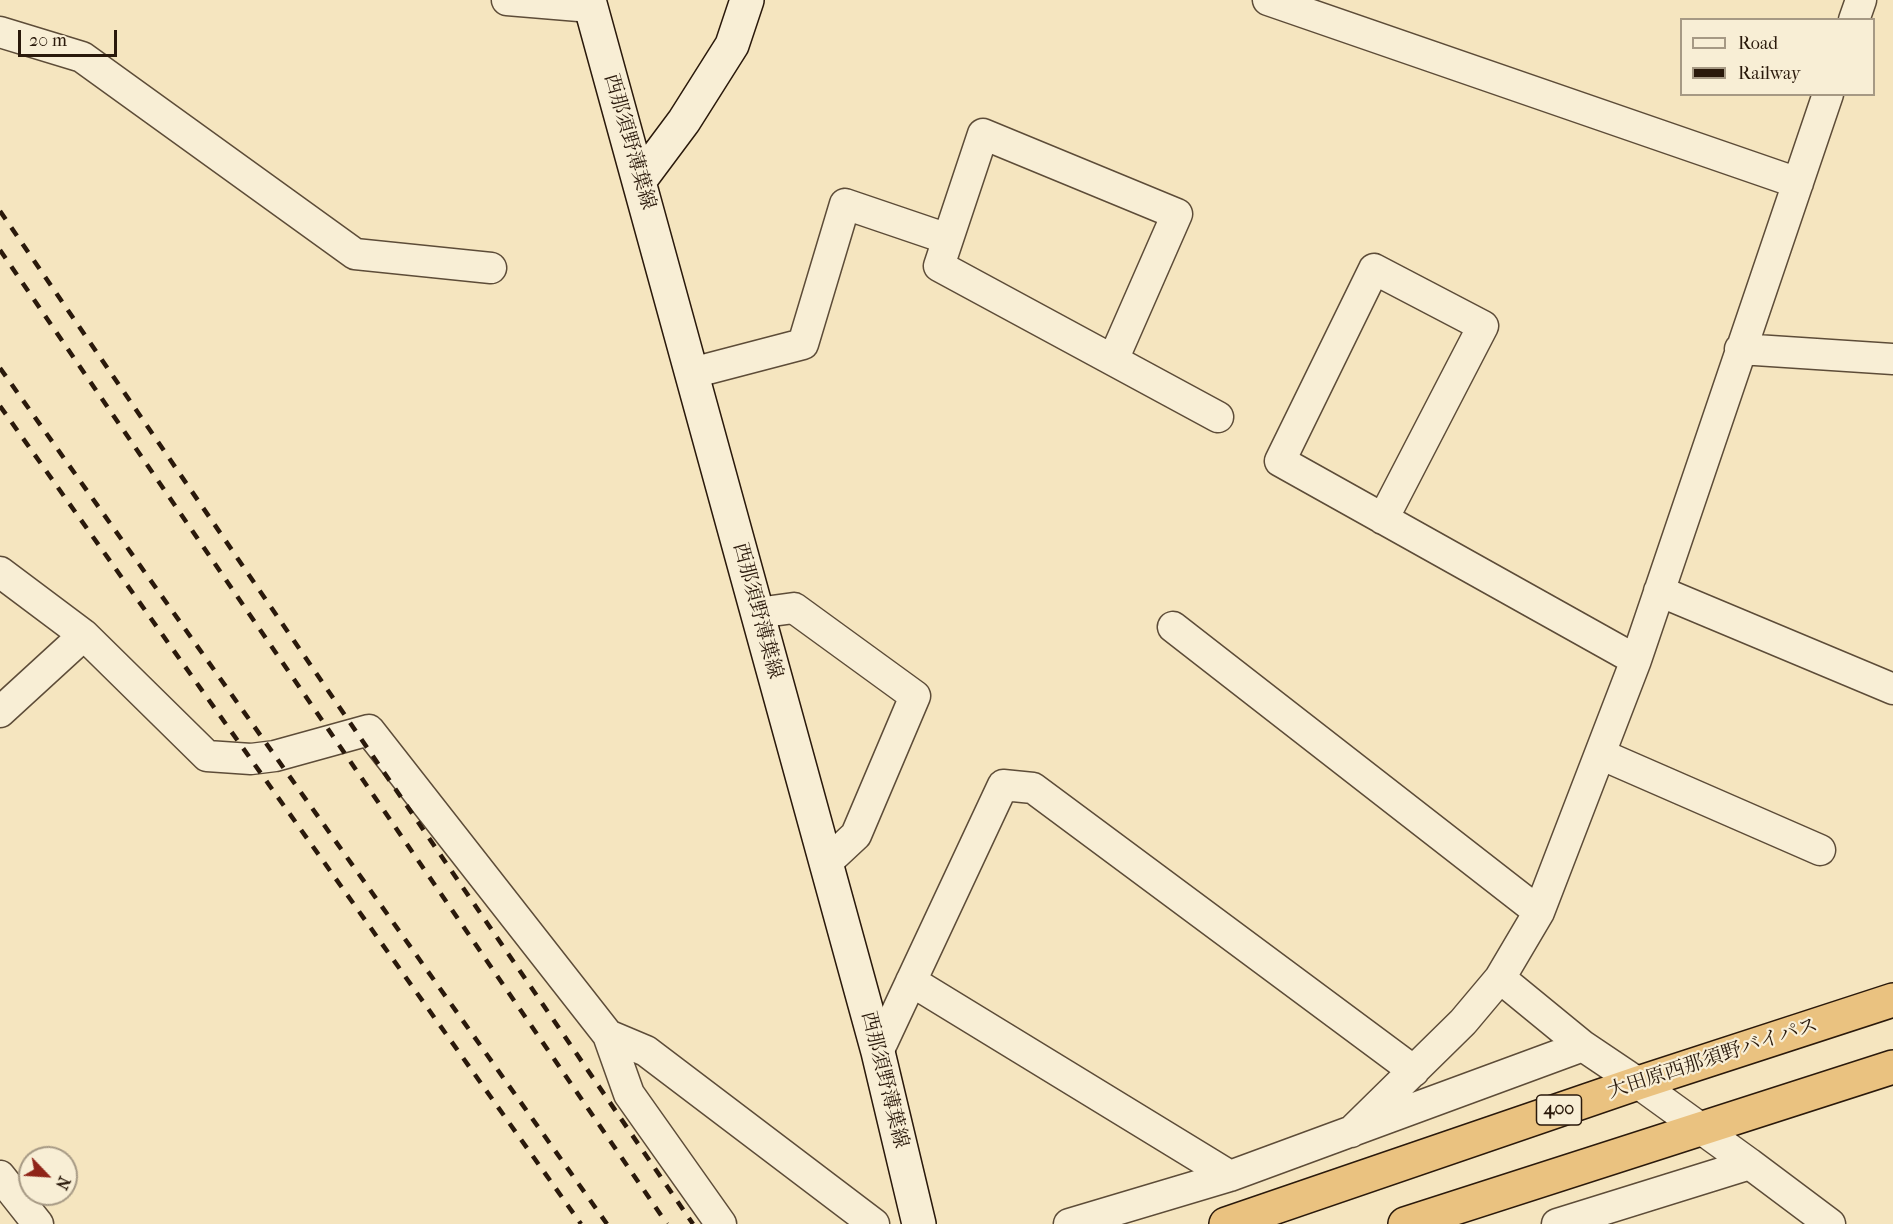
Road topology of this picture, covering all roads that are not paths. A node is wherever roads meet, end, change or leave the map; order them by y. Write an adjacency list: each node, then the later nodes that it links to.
1 (507, 0): 5 (street)
2 (747, 0): 9 (main road)
3 (1268, 0): 10 (street)
4 (1861, 0): 6 (street)
5 (590, 4): 9 (main road, 西那須野薄葉線)
6 (1855, 18)
7 (0, 33): 12 (street)
8 (1827, 96): 10 (street)
9 (640, 180): 16 (main road, 西那須野薄葉線)
10 (1798, 183): 13 (street)
11 (948, 239): 15 (street); 15 (street); 16 (street)
12 (491, 268)
13 (1740, 349): 14 (street); 20 (street)
14 (1893, 359)
15 (1113, 360): 17 (street)
16 (692, 373): 21 (main road, 西那須野薄葉線)
17 (1218, 417)
18 (1383, 519): 18 (street); 24 (street)
19 (0, 572): 23 (street)
20 (1659, 591): 24 (street); 25 (street)
21 (757, 613): 29 (main road, 西那須野薄葉線); 29 (street)
22 (1173, 627): 30 (street)
23 (84, 635): 26 (street); 34 (street)
24 (1636, 660): 27 (street)
25 (1893, 689)
26 (0, 712)
27 (1600, 754): 28 (street); 30 (street)
28 (1820, 850)
29 (826, 863): 36 (main road, 西那須野薄葉線)
30 (1539, 912): 31 (street)
31 (1500, 978): 35 (street); 38 (street)
32 (911, 981): 36 (street); 38 (street); 44 (street)
33 (1893, 1000): 39 (highway, 大田原西那須野バイパス / 400)
34 (608, 1035): 46 (street); 47 (street)
35 (1582, 1046): 39 (street); 41 (street)
36 (878, 1052): 48 (main road, 西那須野薄葉線)
37 (1893, 1067): 40 (highway)
38 (1414, 1071): 41 (street)
39 (1638, 1083): 40 (street); 50 (highway, 大田原西那須野バイパス / 400)
40 (1701, 1129): 42 (street); 51 (highway)
41 (1351, 1132): 44 (street)
42 (1750, 1164): 52 (street); 53 (street)
43 (0, 1176): 45 (street)
44 (1230, 1176): 49 (street)
45 (38, 1224)
46 (722, 1224)
47 (874, 1224)
48 (919, 1224)
49 (1069, 1224)
50 (1226, 1224)
51 (1405, 1224)
52 (1557, 1224)
53 (1830, 1224)

